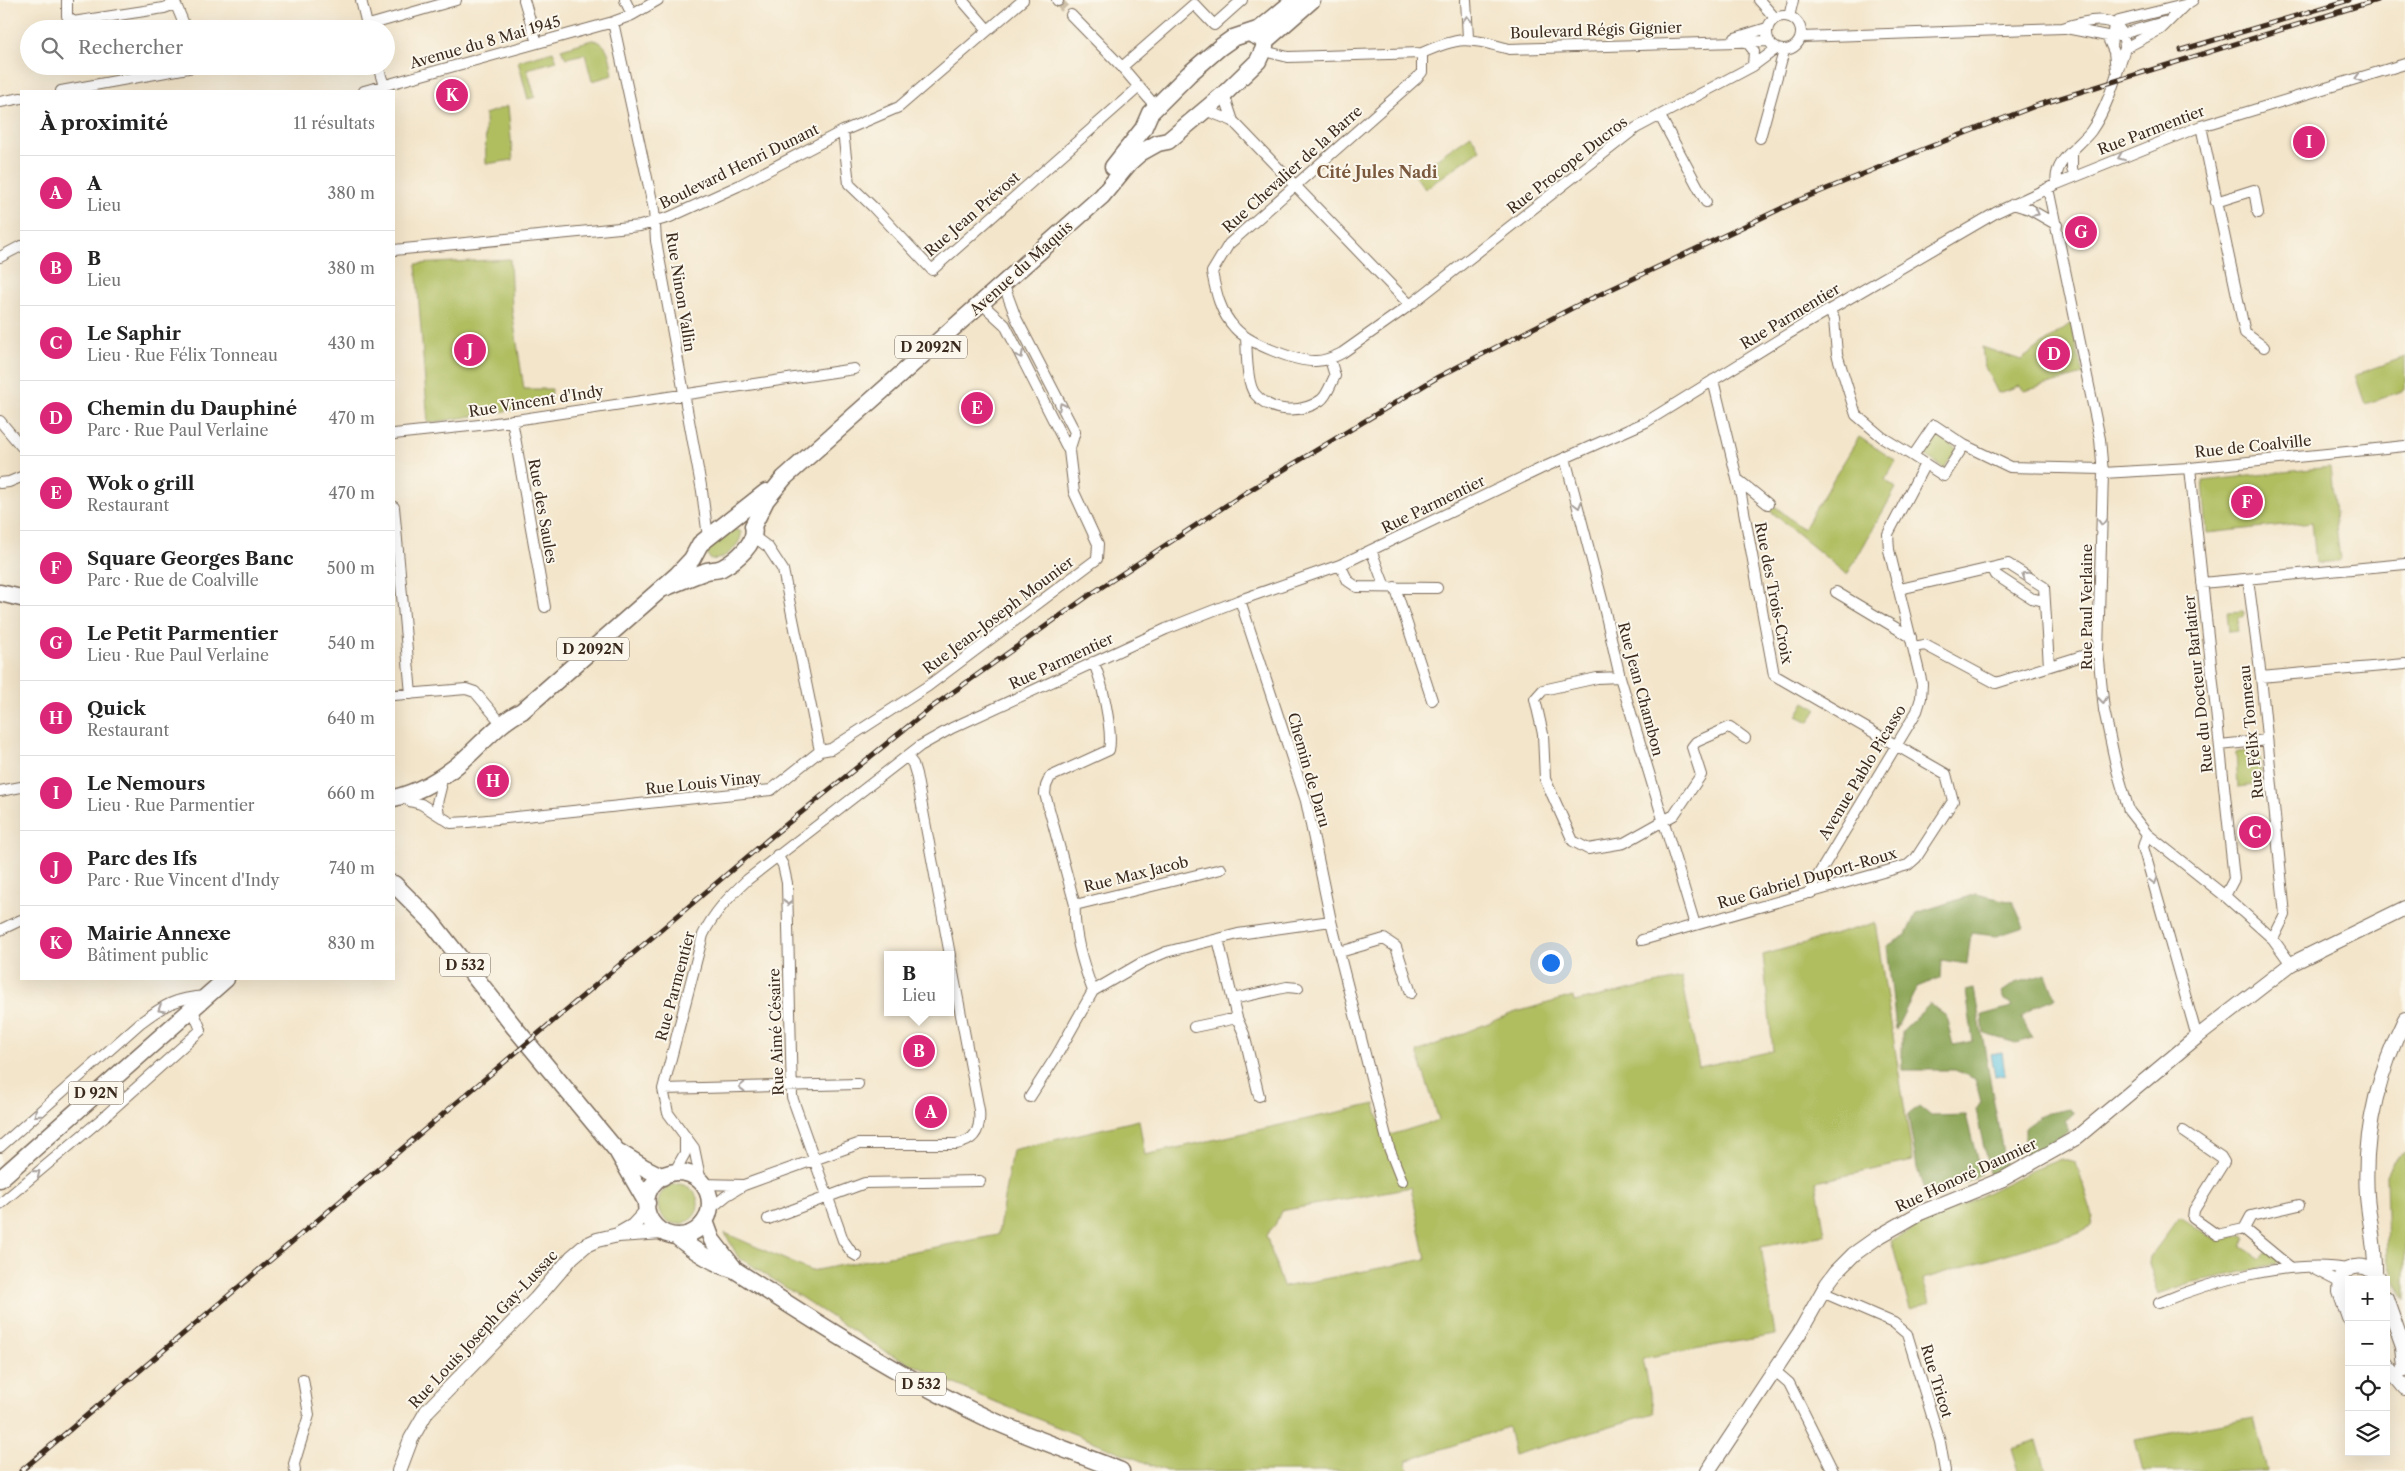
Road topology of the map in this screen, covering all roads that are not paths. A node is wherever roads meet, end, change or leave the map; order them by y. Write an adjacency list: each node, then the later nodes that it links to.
1 (67, 0): 21 (street)
2 (361, 0): 24 (street)
3 (456, 0): 25 (street)
4 (524, 0): 38 (street)
5 (625, 0): 17 (street)
6 (658, 0): 17 (street, Avenue du 8 Mai 1945)
7 (962, 0): 30 (street)
8 (1023, 0): 30 (street, Boulevard Henri Dunant)
9 (1242, 0): 45 (street)
10 (1295, 0): 39 (main road, Avenue du Maquis)
11 (1312, 0): 39 (main road, Avenue du Maquis)
12 (1466, 0): 34 (street, one-way to 12)
13 (1759, 0): 20 (street)
14 (1793, 0): 19 (street)
15 (174, 2): 22 (street); 23 (street)
16 (2189, 3): 26 (street); 32 (street)
17 (632, 15): 27 (street, Avenue du 8 Mai 1945)
18 (1071, 16): 45 (street)
19 (1789, 17): 20 (street); 33 (street)
20 (1775, 18): 28 (street)
21 (71, 20)
22 (86, 20)
23 (182, 20)
24 (366, 20)
25 (391, 20)
26 (2170, 20): 31 (street); 40 (street)
27 (613, 22): 38 (street, Avenue du 8 Mai 1945); 75 (street, Rue Ninon Vallin)
28 (1767, 28): 35 (street, Boulevard Régis Gignier); 37 (street)
29 (2063, 28): 32 (street); 32 (street); 33 (street)
30 (988, 30): 63 (street, Boulevard Henri Dunant)
31 (2123, 34): 32 (street); 40 (street)
32 (2111, 35): 46 (street)
33 (1801, 37): 41 (street)
34 (1468, 38): 35 (street, Boulevard Régis Gignier); 42 (street, Boulevard Régis Gignier)
35 (1724, 41): 36 (street, Boulevard Régis Gignier)
36 (1746, 41): 37 (street, Boulevard Régis Gignier); 44 (street)
37 (1768, 41): 41 (street)
38 (537, 43): 49 (street, Avenue du 8 Mai 1945)
39 (1263, 45): 42 (street, Boulevard Régis Gignier); 54 (main road, Avenue du Maquis); 57 (main road, Avenue du Maquis)
40 (2125, 48): 46 (street)
41 (1780, 50): 44 (street, Rue Procope Ducros); 64 (street)
42 (1422, 53): 68 (street, Rue Chevalier de la Barre)
43 (2405, 64): 61 (street, Rue Parmentier, one-way to 61)
44 (1753, 66): 59 (street, Rue Procope Ducros)
45 (1122, 67): 50 (street)
46 (2117, 74): 66 (street)
47 (160, 75): 51 (street)
48 (381, 75): 49 (street)
49 (384, 86): 53 (street, Avenue du 8 Mai 1945)
50 (1139, 87): 57 (street); 63 (street, Rue Jean Prévost)
51 (104, 88): 52 (street)
52 (75, 90)
53 (368, 90)
54 (1224, 94): 58 (main road, Avenue du Maquis); 60 (street)
55 (20, 98): 56 (street)
56 (0, 102)
57 (1156, 107): 62 (main road, Avenue du Maquis)
58 (1205, 110): 60 (street); 65 (main road, Avenue du Maquis)
59 (1660, 116): 70 (street); 82 (street, Rue Procope Ducros)
60 (1233, 121): 68 (street)
61 (2200, 126): 67 (street, Rue Parmentier, one-way to 67); 71 (street)
62 (1143, 129): 65 (main road); 74 (main road, Avenue du Maquis / D 2092N)
63 (843, 131): 75 (street, Boulevard Henri Dunant)
64 (1760, 138)
65 (1158, 143): 74 (main road, Avenue du Maquis / D 2092N)
66 (2072, 151): 67 (street); 69 (street)
67 (2075, 176): 69 (street, Rue Parmentier)
68 (1296, 186): 82 (street); 86 (street, Rue Chevalier de la Barre)
69 (2052, 186): 72 (street, Rue Parmentier); 76 (street, Rue Paul Verlaine)
70 (1706, 202)
71 (2216, 202): 73 (street); 87 (street)
72 (2014, 204): 76 (street, one-way to 76); 83 (street, Rue Parmentier)
73 (2258, 213)
74 (1079, 216): 80 (main road, Avenue du Maquis / D 2092N)
75 (654, 223): 78 (street, Boulevard Henri Dunant); 91 (street, Rue Ninon Vallin)
76 (2057, 225): 103 (street, Rue Paul Verlaine)
77 (20, 247): 79 (street)
78 (395, 250)
79 (0, 257)
80 (1003, 283): 81 (main road, Avenue du Maquis / D 2092N); 84 (street, Rue Jean-Joseph Mounier)
81 (982, 303): 85 (street, Rue Jean-Joseph Mounier); 105 (main road, Avenue du Maquis / D 2092N)
82 (1410, 305): 88 (street, Rue Chevalier de la Barre)
83 (1829, 310): 90 (street, Rue Parmentier); 99 (street)
84 (1016, 318): 85 (street); 98 (street, Rue Jean-Joseph Mounier, one-way to 84)
85 (1005, 325): 98 (street, Rue Jean-Joseph Mounier, one-way to 98)
86 (1246, 337): 88 (street, Rue Chevalier de la Barre); 88 (street)
87 (2264, 347)
88 (1330, 359)
89 (854, 369): 91 (street, Rue Vincent d'Indy)
90 (1713, 380): 100 (street, Rue Parmentier); 106 (street, Rue des Trois-Croix)
91 (683, 393): 92 (street, Rue Vincent d'Indy); 109 (street, Rue Ninon Vallin)
92 (512, 420): 94 (street, Rue Vincent d'Indy); 131 (street, Rue des Saules)
93 (0, 422): 96 (street)
94 (395, 434)
95 (1964, 444): 99 (street, Rue de Coalville); 101 (street); 103 (street, Rue de Coalville)
96 (20, 445)
97 (2405, 446): 102 (street, Rue de Coalville)
98 (1069, 451): 148 (street, Rue Jean-Joseph Mounier)
99 (1913, 456): 101 (street)
100 (1565, 458): 114 (street, Rue Parmentier); 137 (street, Rue Jean Chambon, one-way to 137)
101 (1925, 464): 125 (street, Avenue Pablo Picasso)
102 (2190, 468): 103 (street, Rue de Coalville); 121 (street, Rue du Docteur Barlatier)
103 (2103, 471): 133 (street, Rue Paul Verlaine, one-way to 133)
104 (20, 477): 107 (street)
105 (784, 478): 111 (main road, Avenue du Maquis / D 2092N); 112 (main road, Avenue du Maquis / D 2092N)
106 (1737, 479): 108 (street); 146 (street, Rue des Trois-Croix)
107 (0, 483)
108 (1768, 504)
109 (704, 510): 111 (street); 113 (street, Rue Ninon Vallin)
110 (395, 518): 139 (street)
111 (730, 520): 112 (main road); 113 (main road, Avenue du Maquis)
112 (753, 531): 119 (main road, Avenue du Maquis); 148 (street)
113 (708, 537): 115 (main road, Avenue du Maquis)
114 (1371, 550): 117 (street, Rue Parmentier); 122 (street)
115 (695, 556): 119 (main road); 123 (main road, Avenue du Maquis / D 2092N)
116 (2405, 564): 120 (street)
117 (1340, 565): 122 (street); 129 (street, Rue Parmentier)
118 (1993, 569): 125 (street); 130 (street); 130 (street, one-way to 118)
119 (706, 570): 123 (main road, Avenue du Maquis / D 2092N)
120 (2248, 579): 121 (street); 138 (street, Rue Félix Tonneau)
121 (2202, 583): 147 (street, Rue du Docteur Barlatier)
122 (1390, 587): 124 (street); 141 (street)
123 (664, 588): 142 (main road, Avenue du Maquis / D 2092N)
124 (1437, 588)
125 (1900, 589): 132 (street, Avenue Pablo Picasso)
126 (1836, 592): 132 (street)
127 (0, 593): 128 (main road)
128 (20, 598)
129 (1240, 600): 134 (street, Rue Parmentier); 165 (street, Chemin de Daru)
130 (2044, 601): 136 (street)
131 (545, 607)
132 (1912, 642): 136 (street); 146 (street, Avenue Pablo Picasso)
133 (2098, 651): 136 (street); 156 (street, Rue Paul Verlaine, one-way to 156)
134 (1093, 662): 149 (street, Rue Parmentier); 162 (street, Rue Max Jacob)
135 (2405, 664): 138 (street)
136 (2049, 666)
137 (1620, 677): 155 (street, Rue Jean Chambon); 155 (street)
138 (2261, 677): 145 (street, Rue Félix Tonneau)
139 (411, 694): 140 (street); 143 (street)
140 (395, 695)
141 (1432, 700)
142 (522, 712): 143 (main road, Avenue du Maquis / D 2092N); 151 (main road, Avenue du Maquis / D 2092N)
143 (502, 724): 153 (main road, Avenue du Maquis / D 2092N)
144 (1745, 738): 155 (street)
145 (2267, 740): 147 (street); 169 (street, Rue Félix Tonneau)
146 (1896, 745): 159 (street, Avenue Pablo Picasso); 159 (street, Rue Gabriel Duport-Roux)
147 (2220, 745): 161 (street, Rue du Docteur Barlatier)
148 (820, 751): 154 (street, Rue Louis Vinay)
149 (907, 756): 157 (street, Rue Parmentier); 171 (street)
150 (20, 787): 152 (street)
151 (441, 787): 153 (main road, Avenue du Maquis / D 2092N); 154 (street)
152 (0, 791)
153 (402, 799): 154 (street, Rue Louis Vinay)
154 (439, 815)
155 (1665, 821): 166 (street, Rue Jean Chambon)
156 (2147, 834): 161 (street); 185 (street, one-way to 185)
157 (777, 855): 187 (street, Rue Aimé Césaire, one-way to 187); 188 (street, Rue Parmentier)
158 (1221, 869): 162 (street, Rue Max Jacob)
159 (1811, 893): 166 (street, Rue Gabriel Duport-Roux)
160 (401, 895): 194 (main road, D 532)
161 (2225, 896): 169 (street)
162 (1075, 905): 177 (street)
163 (2405, 908): 173 (street, Rue Honoré Daumier)
164 (20, 920): 167 (street)
165 (1331, 921): 168 (street); 172 (street, Chemin de Daru)
166 (1695, 925): 170 (street, Rue Gabriel Duport-Roux)
167 (0, 930)
168 (1218, 939): 177 (street); 180 (street)
169 (2273, 939): 173 (street)
170 (1642, 940)
171 (949, 951)
172 (1340, 952): 178 (street); 199 (street, Chemin de Daru)
173 (2291, 964): 185 (street, Rue Honoré Daumier)
174 (954, 977): 195 (street)
175 (225, 980): 179 (main road, D 92N)
176 (1298, 988): 180 (street)
177 (1093, 991): 190 (street)
178 (1411, 994)
179 (207, 996): 181 (main road, D 92N); 193 (street, one-way to 193)
180 (1233, 999): 182 (street)
181 (192, 1008): 197 (main road, D 92N); 203 (street, one-way to 181)
182 (1236, 1018): 184 (street); 189 (street)
183 (2405, 1019): 211 (street)
184 (1194, 1027)
185 (2197, 1036): 219 (street, Rue Honoré Daumier)
186 (858, 1084): 187 (street)
187 (790, 1086): 188 (street, one-way to 188); 195 (street, Rue Aimé Césaire)
188 (663, 1089): 192 (street, Rue Parmentier)
189 (1259, 1096)
190 (1030, 1097)
191 (2183, 1131): 208 (street)
192 (685, 1136): 196 (street); 200 (street, Rue Parmentier)
193 (0, 1147)
194 (618, 1151): 196 (main road, D 532); 205 (main road, D 532)
195 (815, 1158): 201 (street); 202 (street, Rue Aimé Césaire)
196 (669, 1175): 200 (main road); 205 (main road)
197 (0, 1179)
198 (980, 1181): 202 (street)
199 (1402, 1182)
200 (702, 1183): 201 (street); 206 (main road)
201 (744, 1185): 206 (street)
202 (828, 1196): 207 (street); 212 (street, Rue Aimé Césaire)
203 (0, 1204)
204 (2300, 1205): 208 (street)
205 (647, 1207): 209 (main road); 210 (street, Rue Louis Joseph Gay-Lussac)
206 (707, 1215): 209 (main road); 216 (main road, D 532)
207 (768, 1219)
208 (2244, 1230): 214 (street)
209 (669, 1234): 210 (street, Rue Louis Joseph Gay-Lussac); 216 (main road, D 532)
210 (618, 1235): 232 (street, Rue Louis Joseph Gay-Lussac)
211 (2373, 1248): 215 (street); 217 (street)
212 (857, 1256)
213 (2306, 1266): 214 (street); 215 (street); 218 (street)
214 (2290, 1267): 220 (street)
215 (2352, 1268): 217 (street); 218 (street)
216 (735, 1270): 233 (main road, D 532)
217 (2377, 1276)
218 (2339, 1282): 222 (street)
219 (1822, 1292): 228 (street, Rue Honoré Daumier); 236 (street, Rue Tricot)
220 (2159, 1303)
221 (2390, 1305): 223 (street)
222 (2345, 1306)
223 (2401, 1326): 224 (street)
224 (2403, 1348): 225 (street); 227 (street)
225 (2390, 1363)
226 (2387, 1366): 230 (street)
227 (2405, 1369)
228 (1774, 1371): 234 (street, Rue Honoré Daumier); 235 (street)
229 (303, 1378): 231 (street)
230 (2405, 1388)
231 (296, 1471)
232 (399, 1471)
233 (1121, 1471)
234 (1708, 1471)
235 (1833, 1471)
236 (1945, 1471)

